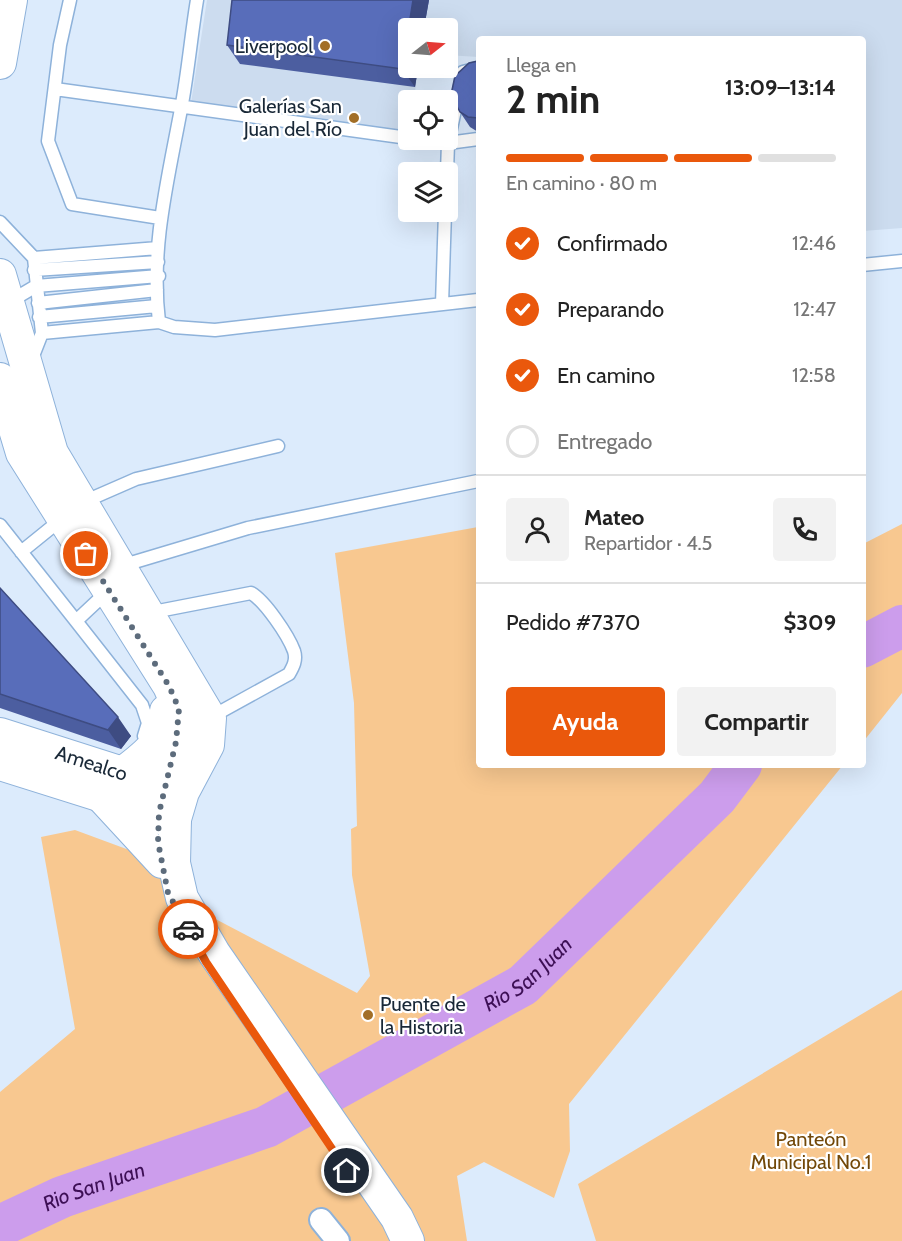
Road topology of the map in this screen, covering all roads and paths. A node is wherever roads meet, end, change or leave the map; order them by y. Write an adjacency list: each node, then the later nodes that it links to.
1 (10, 0): 4 (main road)
2 (70, 0): 6 (lane)
3 (196, 0): 8 (lane)
4 (0, 63)
5 (476, 69): 7 (lane)
6 (54, 89): 8 (lane); 12 (lane)
7 (458, 96)
8 (181, 108): 9 (lane); 12 (lane)
9 (398, 137)
10 (476, 139): 11 (lane)
11 (458, 142)
12 (160, 218): 15 (lane)
13 (0, 222): 18 (lane)
14 (445, 222): 25 (lane)
15 (158, 248): 17 (lane); 18 (lane)
16 (902, 261): 19 (lane)
17 (158, 262): 18 (lane); 20 (lane)
18 (34, 264): 21 (lane)
19 (866, 265)
20 (159, 276): 21 (lane); 22 (lane)
21 (36, 286): 23 (lane); 23 (lane)
22 (157, 290): 23 (lane); 26 (lane)
23 (12, 296): 27 (lane); 30 (main road)
24 (476, 300): 25 (lane)
25 (442, 304): 28 (lane)
26 (157, 306): 27 (lane); 28 (lane)
27 (39, 317): 29 (lane)
28 (159, 321): 29 (lane)
29 (42, 333): 30 (lane)
30 (14, 374): 31 (main road); 34 (main road)
31 (5, 411): 34 (main road)
32 (278, 446): 34 (lane)
33 (476, 481): 37 (lane)
34 (73, 510): 36 (lane); 37 (main road)
35 (0, 525): 36 (lane)
36 (21, 552): 39 (lane)
37 (115, 578): 38 (main road); 39 (lane); 40 (main road)
38 (147, 613): 41 (main road); 41 (lane)
39 (75, 621): 44 (lane)
40 (169, 686): 44 (main road); 45 (main road)
41 (210, 718): 45 (main road)
42 (0, 734): 44 (main road, Amealco)
43 (0, 764): 46 (main road, Amealco)
44 (121, 771): 45 (main road, Amealco)
45 (178, 792): 46 (main road, Amealco); 47 (main road); 48 (main road)
46 (101, 796): 47 (main road)
47 (162, 862): 48 (main road)
48 (210, 957): 50 (main road)
49 (321, 1220): 51 (street)
50 (396, 1232)
51 (338, 1241)

